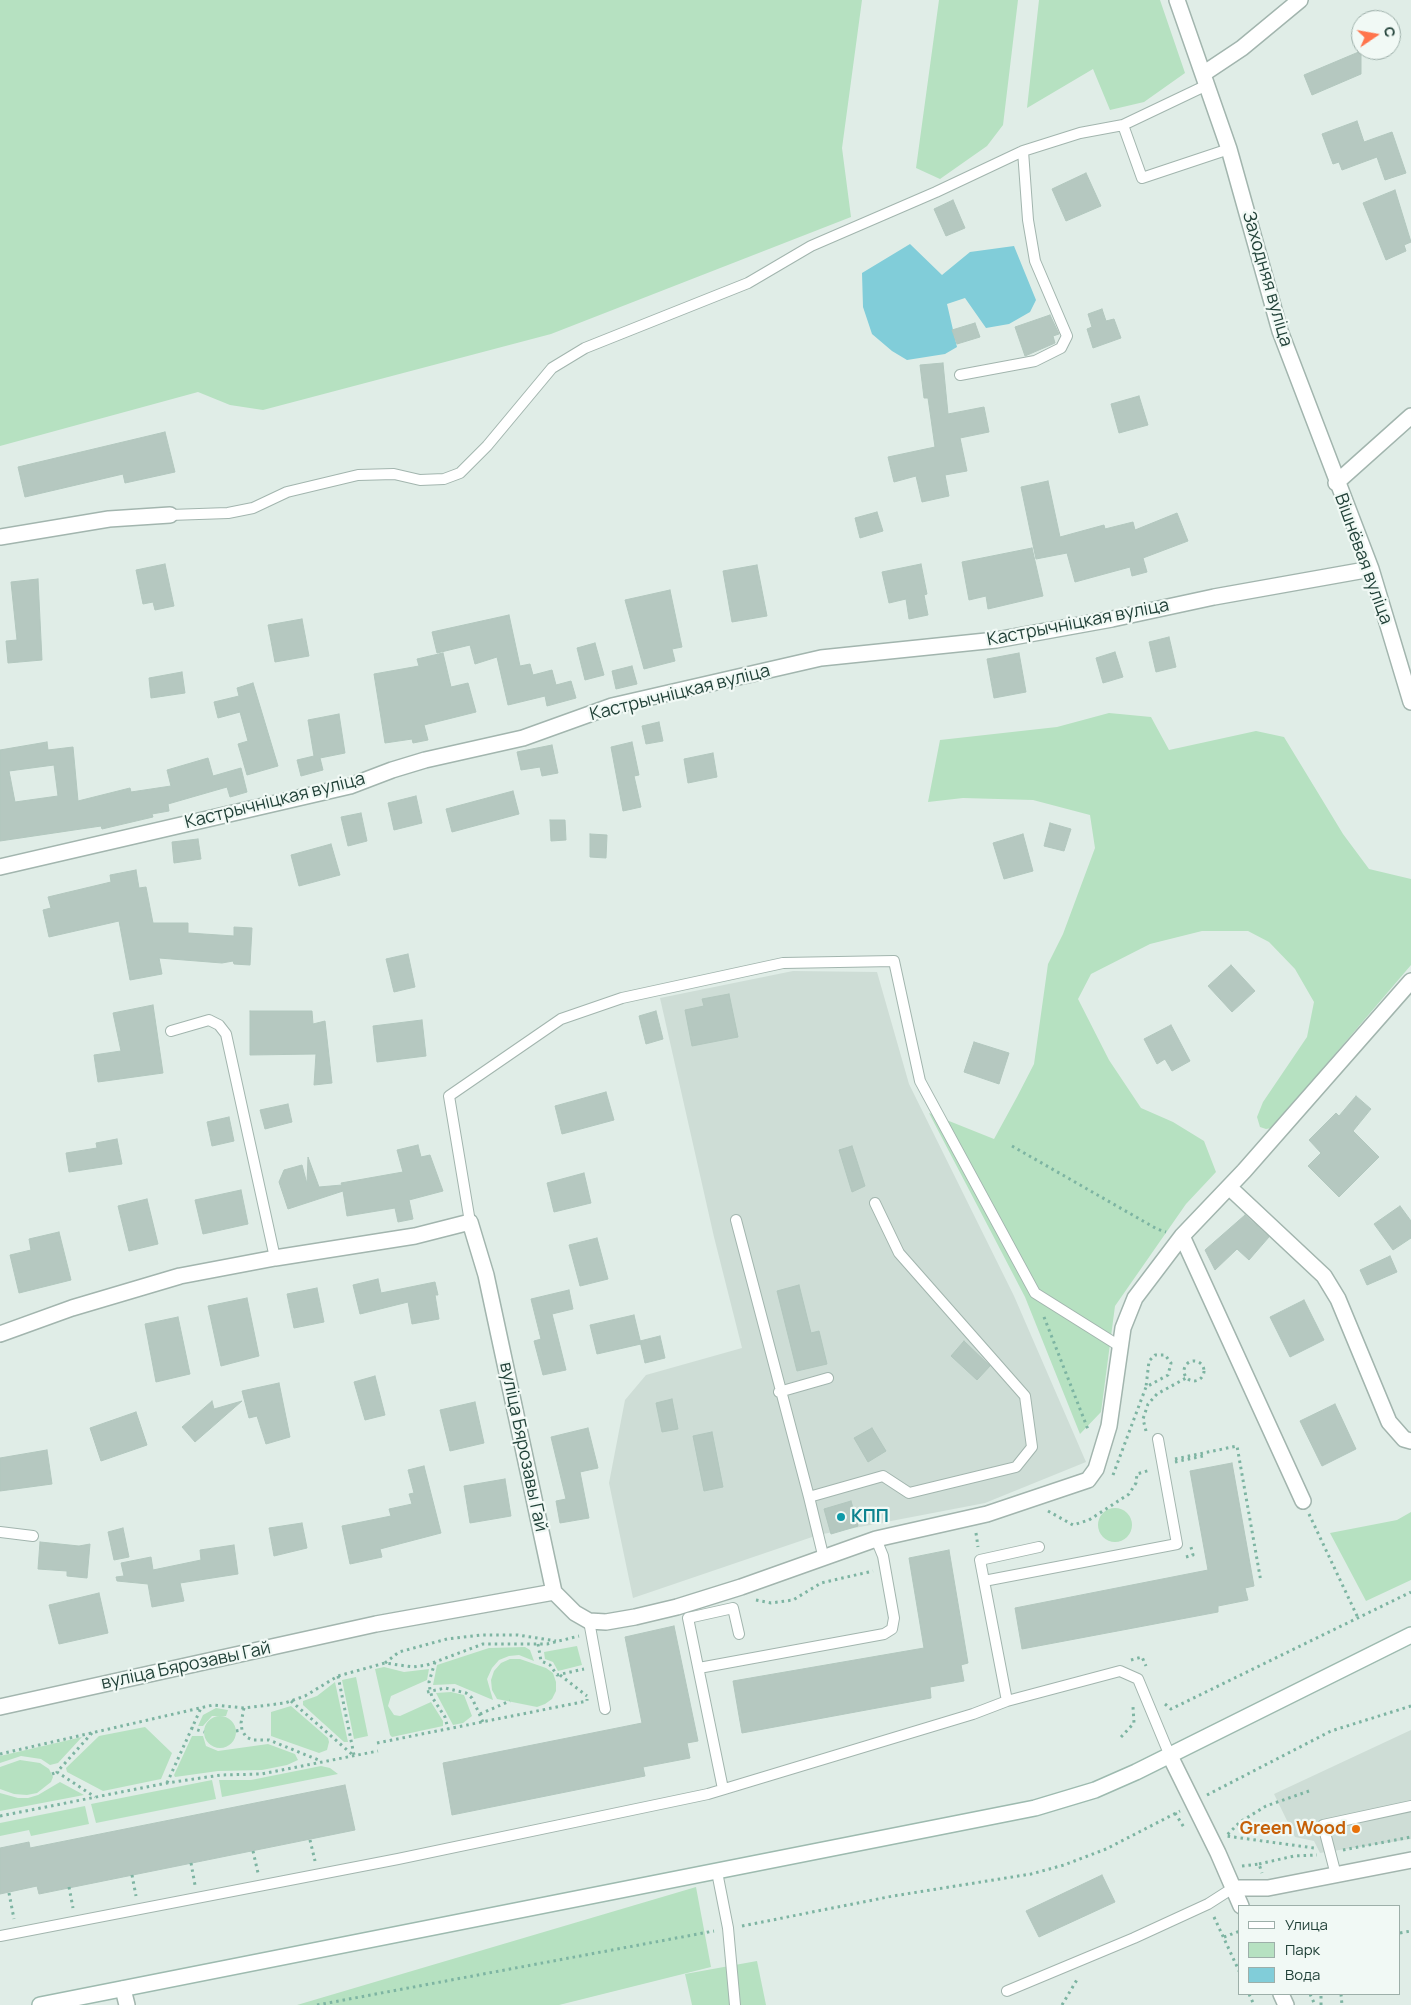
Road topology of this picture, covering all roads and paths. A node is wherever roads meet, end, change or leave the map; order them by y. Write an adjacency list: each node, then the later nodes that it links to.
1 (1178, 0): 3 (street, Заходняя вуліца)
2 (1300, 0): 3 (street)
3 (1205, 80): 4 (lane); 5 (street, Заходняя вуліца)
4 (1123, 125): 5 (lane); 6 (lane)
5 (1229, 149): 9 (street, Заходняя вуліца)
6 (1023, 151): 7 (lane); 10 (lane)
7 (960, 375)
8 (1411, 416): 9 (street, Вішнёвая вуліца)
9 (1336, 483): 12 (street, Вішнёвая вуліца)
10 (170, 515): 11 (street)
11 (0, 537)
12 (1371, 569): 13 (street, Вішнёвая вуліца); 14 (street, Кастрычніцкая вуліца)
13 (1411, 702)
14 (0, 867)
15 (1411, 981): 18 (street)
16 (171, 1030): 23 (lane)
17 (1012, 1146): 22 (path)
18 (1229, 1187): 22 (street); 31 (street)
19 (875, 1203): 36 (lane)
20 (736, 1220): 29 (lane)
21 (470, 1222): 23 (street); 24 (lane); 47 (street, вуліца Бярозавы Гай)
22 (1182, 1236): 26 (street); 37 (street)
23 (275, 1258): 25 (street)
24 (1035, 1293): 26 (lane); 33 (path)
25 (0, 1334)
26 (1121, 1347): 33 (street)
27 (828, 1378): 29 (lane)
28 (1186, 1378): 28 (path)
29 (780, 1392): 36 (lane)
30 (1158, 1439): 34 (lane)
31 (1411, 1441)
32 (1203, 1456): 35 (path)
33 (1099, 1459): 40 (street)
34 (1162, 1461): 45 (lane); 46 (path)
35 (1177, 1471)
36 (810, 1498): 44 (lane)
37 (1303, 1501): 49 (path)
38 (0, 1532): 39 (lane)
39 (33, 1536)
40 (876, 1539): 44 (street); 61 (lane)
41 (1191, 1546): 43 (path)
42 (1039, 1547): 45 (lane)
43 (1183, 1557)
44 (824, 1559): 50 (street)
45 (984, 1581): 72 (lane)
46 (1261, 1582)
47 (554, 1592): 50 (street); 75 (street, вуліца Бярозавы Гай)
48 (1411, 1592): 49 (path)
49 (1358, 1618): 70 (path)
50 (589, 1621): 78 (lane)
51 (739, 1634): 61 (lane)
52 (1411, 1635): 91 (street)
53 (576, 1637): 56 (path)
54 (559, 1641): 60 (path)
55 (538, 1644): 64 (path)
56 (578, 1645)
57 (583, 1661): 62 (path)
58 (435, 1662): 68 (path)
59 (1124, 1662): 63 (path)
60 (385, 1663)
61 (699, 1668): 96 (lane)
62 (585, 1669): 64 (path); 66 (path)
63 (1149, 1672)
64 (560, 1674): 69 (path)
65 (338, 1676): 90 (path)
66 (586, 1676)
67 (587, 1690): 69 (path)
68 (429, 1691): 79 (path); 82 (path)
69 (587, 1696): 80 (path)
70 (1146, 1698): 72 (lane); 87 (path); 91 (lane)
71 (291, 1701): 90 (path)
72 (1007, 1701): 96 (lane)
73 (510, 1702): 79 (path)
74 (1411, 1706): 98 (path)
75 (0, 1707)
76 (201, 1707): 81 (path)
77 (244, 1708): 83 (path)
78 (605, 1709)
79 (480, 1714): 80 (path)
80 (483, 1722): 82 (path)
81 (191, 1728): 85 (path); 95 (path)
82 (448, 1729): 88 (path)
83 (242, 1730): 84 (path); 92 (path)
84 (236, 1731)
85 (204, 1732)
86 (92, 1733): 93 (path)
87 (1121, 1736)
88 (377, 1743)
89 (378, 1750): 90 (path)
90 (354, 1756): 92 (path)
91 (1170, 1756): 101 (street); 114 (street)
92 (322, 1762): 95 (path)
93 (57, 1772): 94 (path); 99 (path)
94 (52, 1774)
95 (167, 1783): 99 (path)
96 (723, 1789): 129 (lane)
97 (1309, 1791): 105 (path)
98 (1208, 1795): 100 (path); 101 (path)
99 (95, 1798): 103 (path)
100 (1211, 1803)
101 (1194, 1804): 120 (street); 127 (path)
102 (1411, 1806): 117 (lane)
103 (0, 1816)
104 (1223, 1828): 105 (path)
105 (1226, 1836): 107 (path); 108 (path)
106 (310, 1840): 112 (path)
107 (1230, 1844)
108 (1320, 1849)
109 (253, 1851): 115 (path)
110 (1411, 1860): 117 (street)
111 (191, 1863): 118 (path)
112 (315, 1864)
113 (1239, 1866): 121 (path)
114 (717, 1872): 127 (lane); 132 (street)
115 (258, 1874)
116 (132, 1875): 123 (path)
117 (1336, 1875): 121 (street)
118 (195, 1885)
119 (69, 1887): 125 (path)
120 (1233, 1888): 121 (street); 124 (street); 133 (lane)
121 (1268, 1888)
122 (9, 1892): 126 (path)
123 (136, 1896)
124 (1241, 1905)
125 (73, 1908)
126 (14, 1919)
127 (728, 1928): 136 (path); 137 (lane)
128 (1238, 1932): 130 (path)
129 (0, 1936)
130 (1224, 1937)
131 (1078, 1977): 138 (path)
132 (123, 1989): 134 (street); 135 (street)
133 (1007, 1990)
134 (40, 2005)
135 (127, 2005)
136 (316, 2005)
137 (735, 2005)
138 (1062, 2005)

